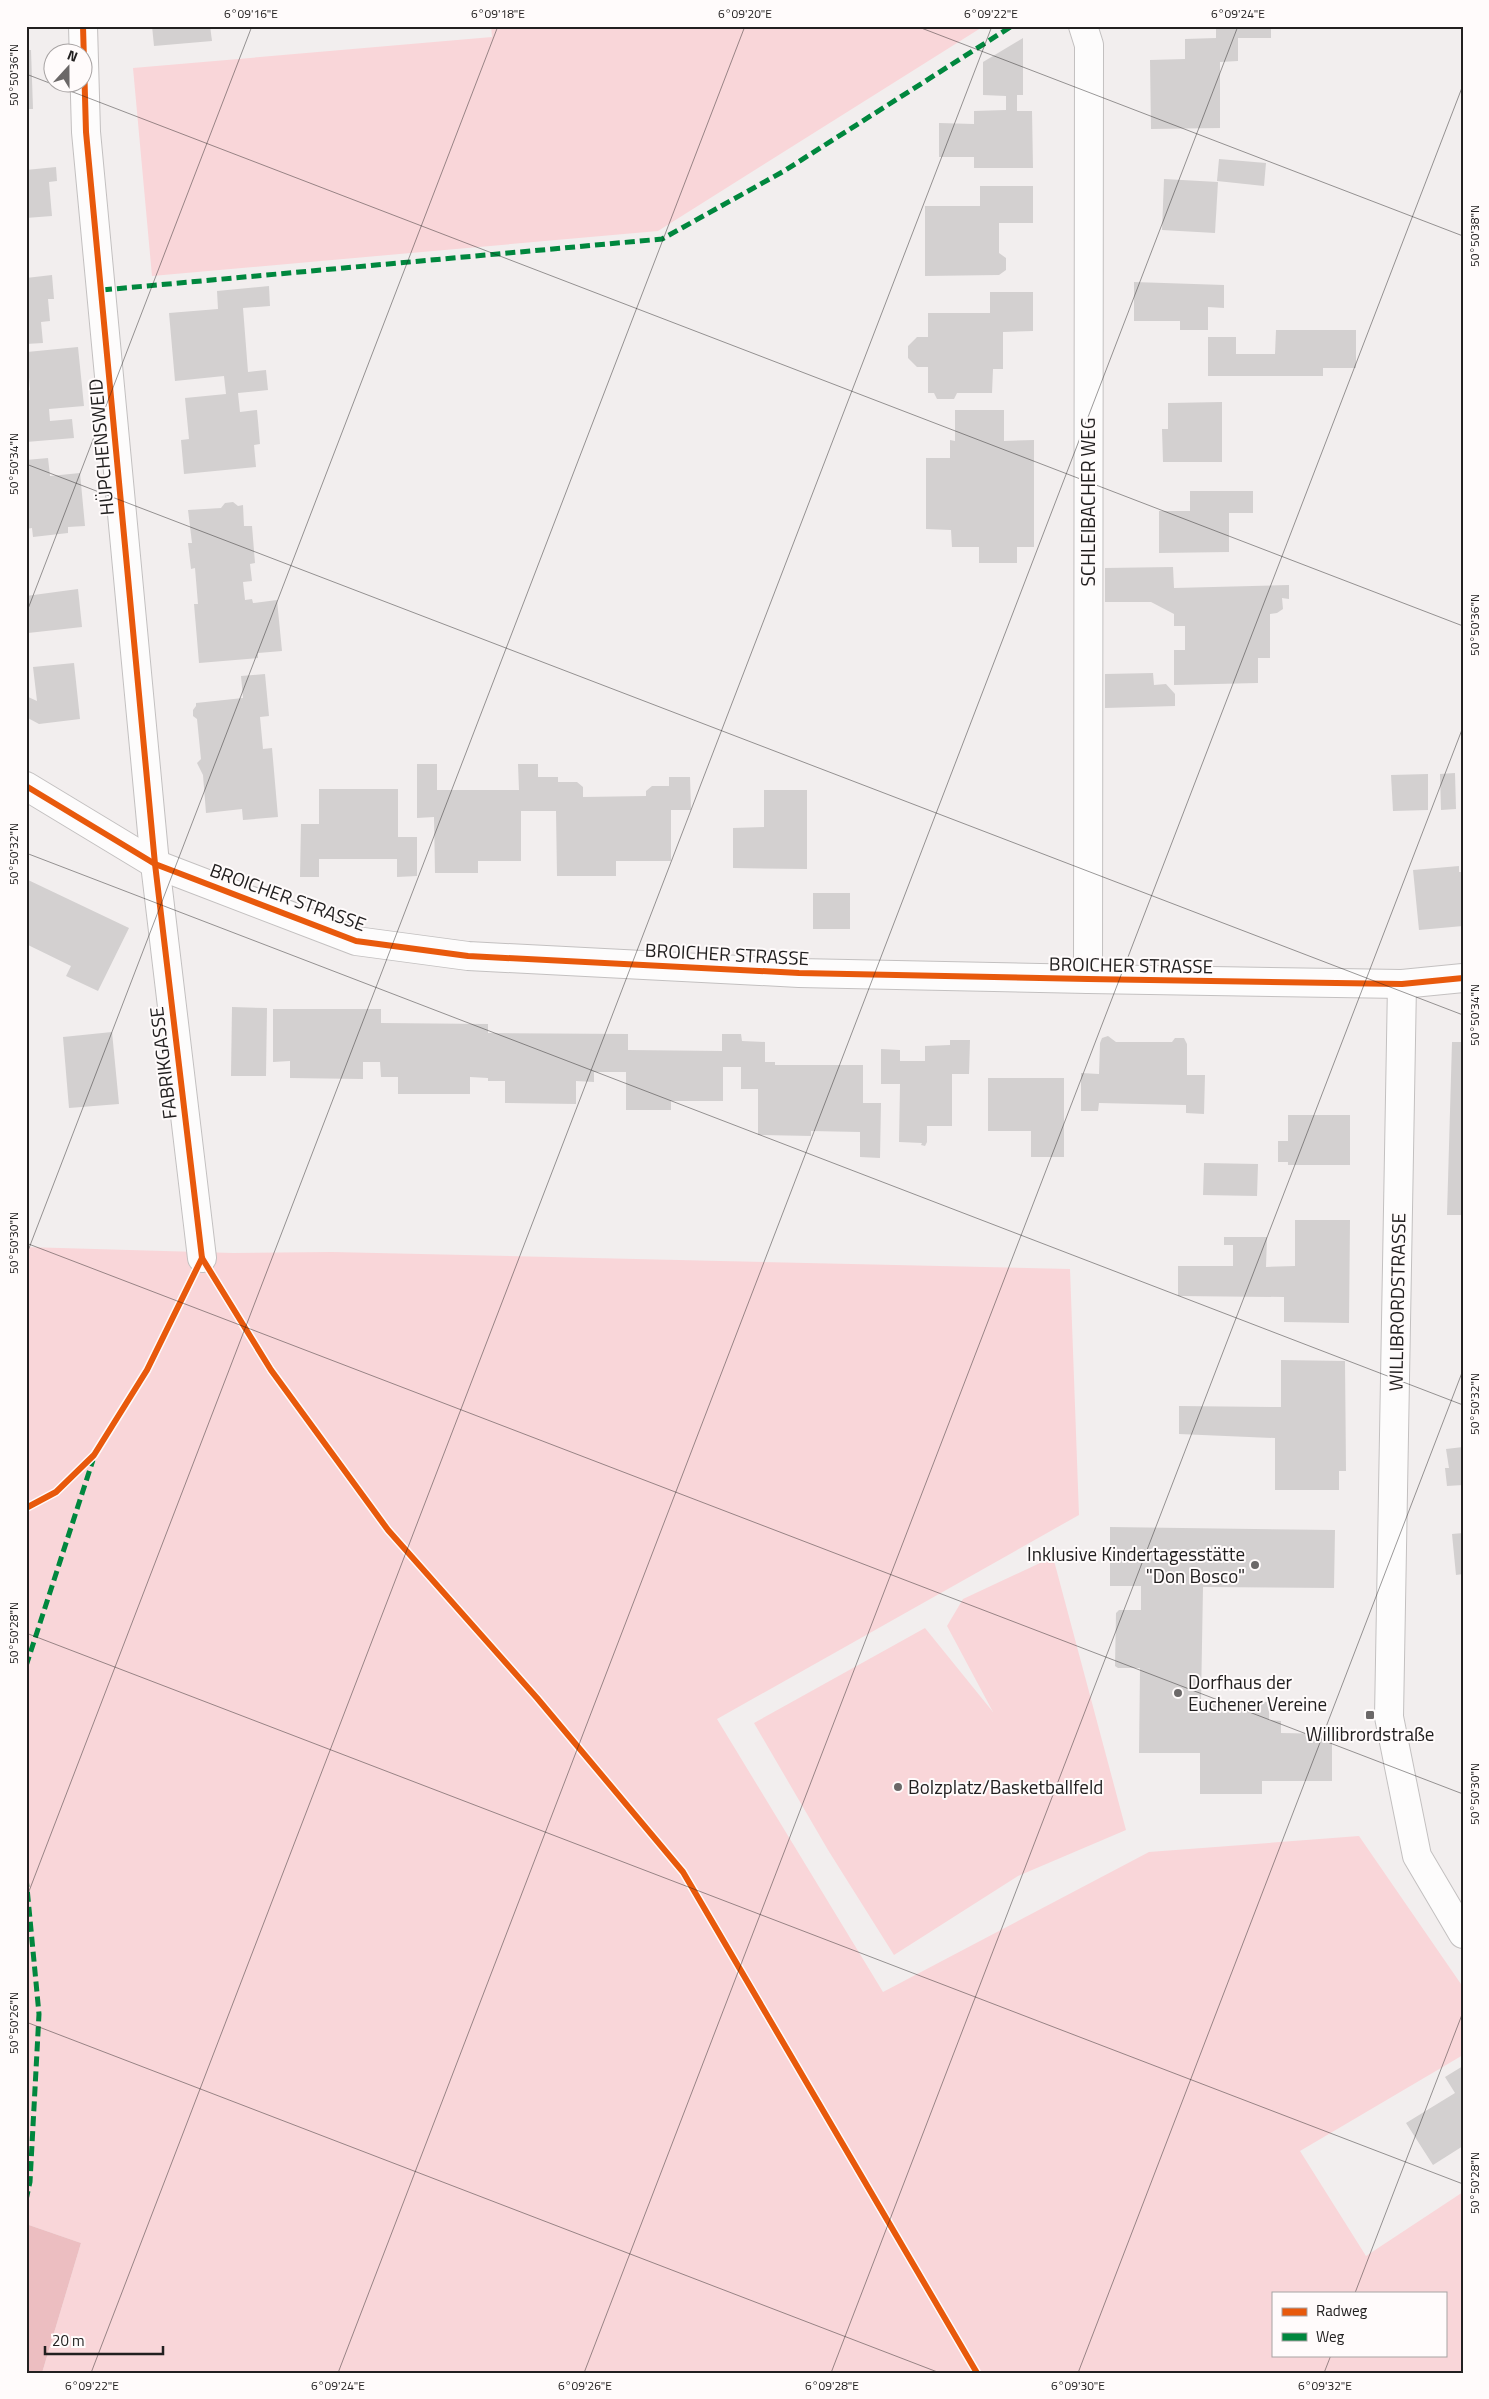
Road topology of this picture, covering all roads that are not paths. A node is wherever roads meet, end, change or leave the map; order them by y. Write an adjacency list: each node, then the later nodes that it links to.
1 (83, 26): 4 (street, HÜPCHENSWEID)
2 (1083, 26): 6 (street, SCHLEIBACHER WEG)
3 (26, 786): 4 (street, BROICHER STRASSE)
4 (155, 864): 6 (street, BROICHER STRASSE); 8 (street, FABRIKGASSE)
5 (1463, 978): 7 (street, BROICHER STRASSE)
6 (1088, 979): 7 (street, BROICHER STRASSE)
7 (1402, 984): 9 (street, WILLIBRORDSTRASSE)
8 (202, 1258)
9 (1463, 1934)

